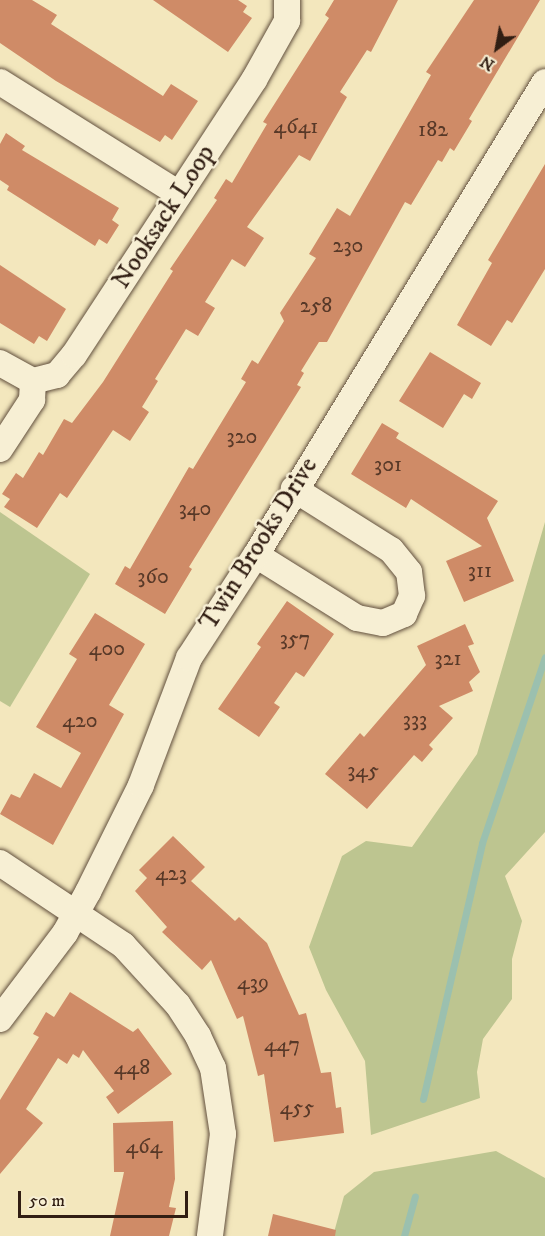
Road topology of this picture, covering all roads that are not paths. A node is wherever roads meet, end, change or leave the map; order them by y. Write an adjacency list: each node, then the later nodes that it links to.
1 (287, 0): 4 (street, Nooksack Loop)
2 (0, 82): 4 (street)
3 (545, 82): 8 (street, Twin Brooks Drive)
4 (178, 194): 6 (street, Nooksack Loop)
5 (0, 363): 6 (street)
6 (33, 381): 7 (street)
7 (0, 449)
8 (294, 489): 9 (street, Twin Brooks Drive); 9 (street)
9 (256, 555): 11 (street, Twin Brooks Drive)
10 (0, 863): 11 (street)
11 (75, 914): 12 (street, Twin Brooks Drive); 13 (street)
12 (0, 1019)
13 (210, 1236)

